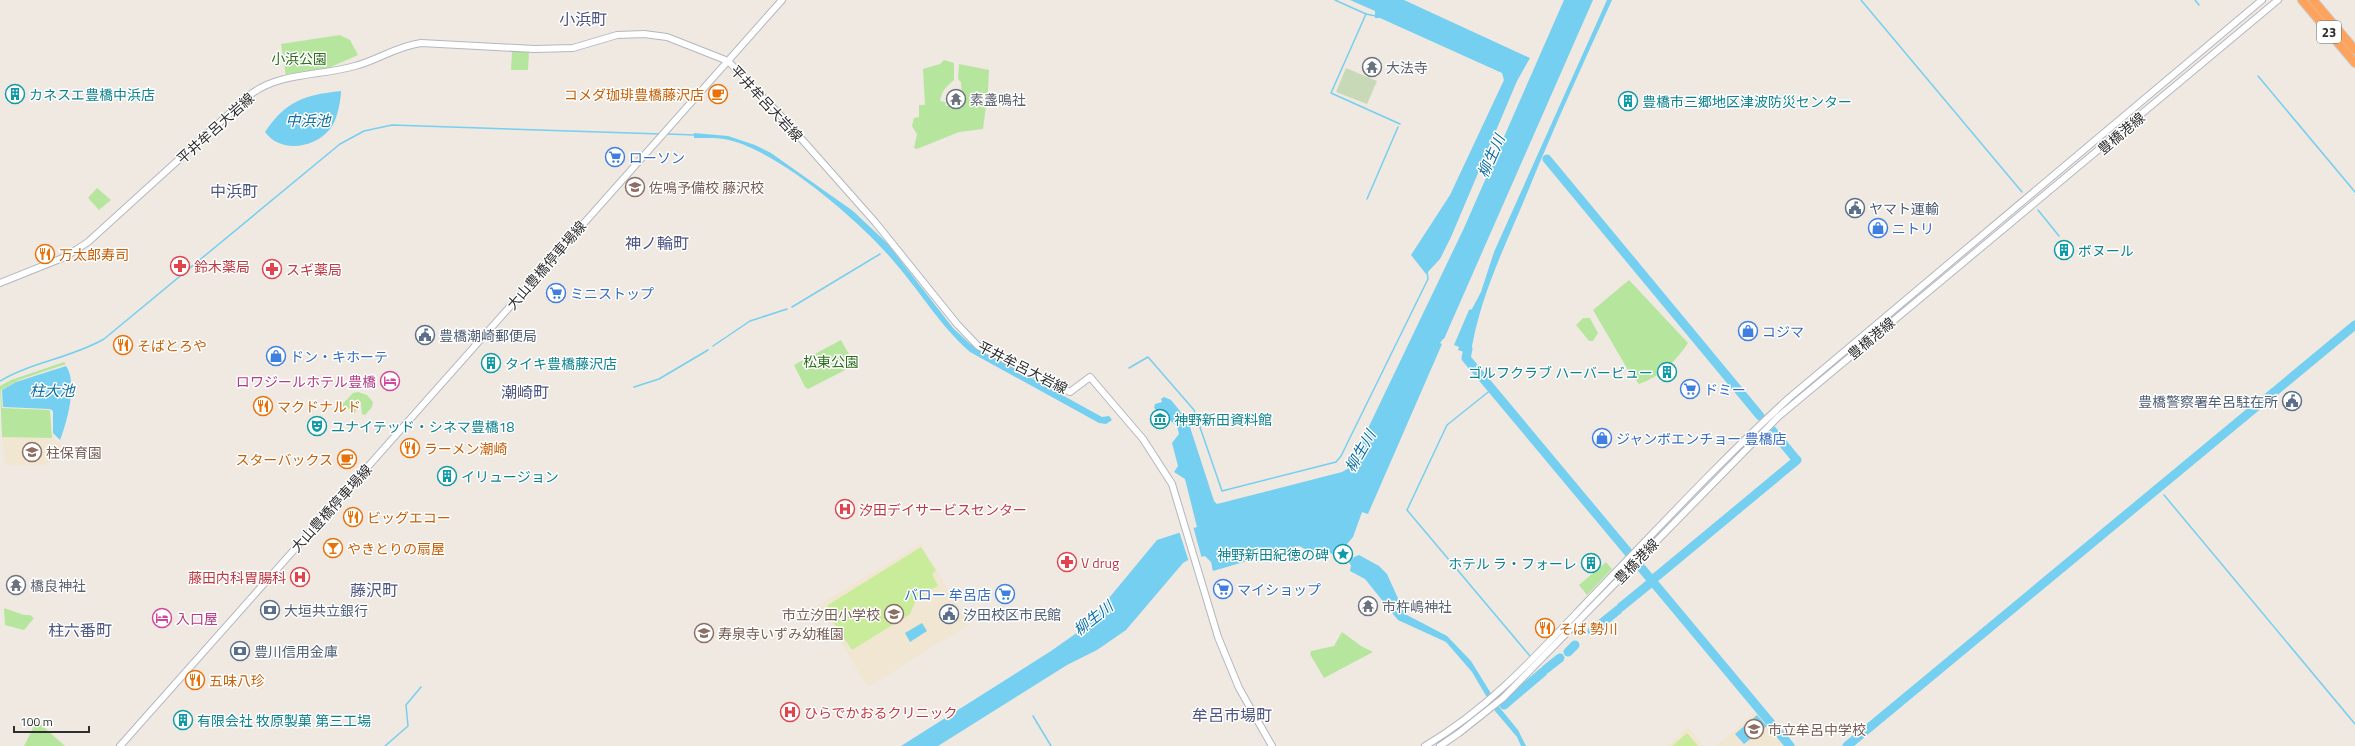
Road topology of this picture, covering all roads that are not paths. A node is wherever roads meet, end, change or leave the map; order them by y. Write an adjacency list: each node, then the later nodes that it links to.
1 (782, 0): 7 (main road, 大山豊橋停車場線)
2 (2262, 0): 10 (main road, 豊橋港線)
3 (2278, 0): 10 (main road, 豊橋港線)
4 (2302, 0): 8 (highway, 23)
5 (2313, 0): 6 (highway, 23)
6 (2355, 50)
7 (728, 61): 9 (main road, 平井牟呂大岩線); 12 (main road, 大山豊橋停車場線); 13 (main road, 平井牟呂大岩線)
8 (2355, 63)
9 (0, 283)
10 (1634, 559): 11 (main road, 豊橋港線)
11 (1493, 703): 14 (main road); 15 (main road)
12 (120, 746)
13 (1272, 746)
14 (1425, 746)
15 (1440, 746)

